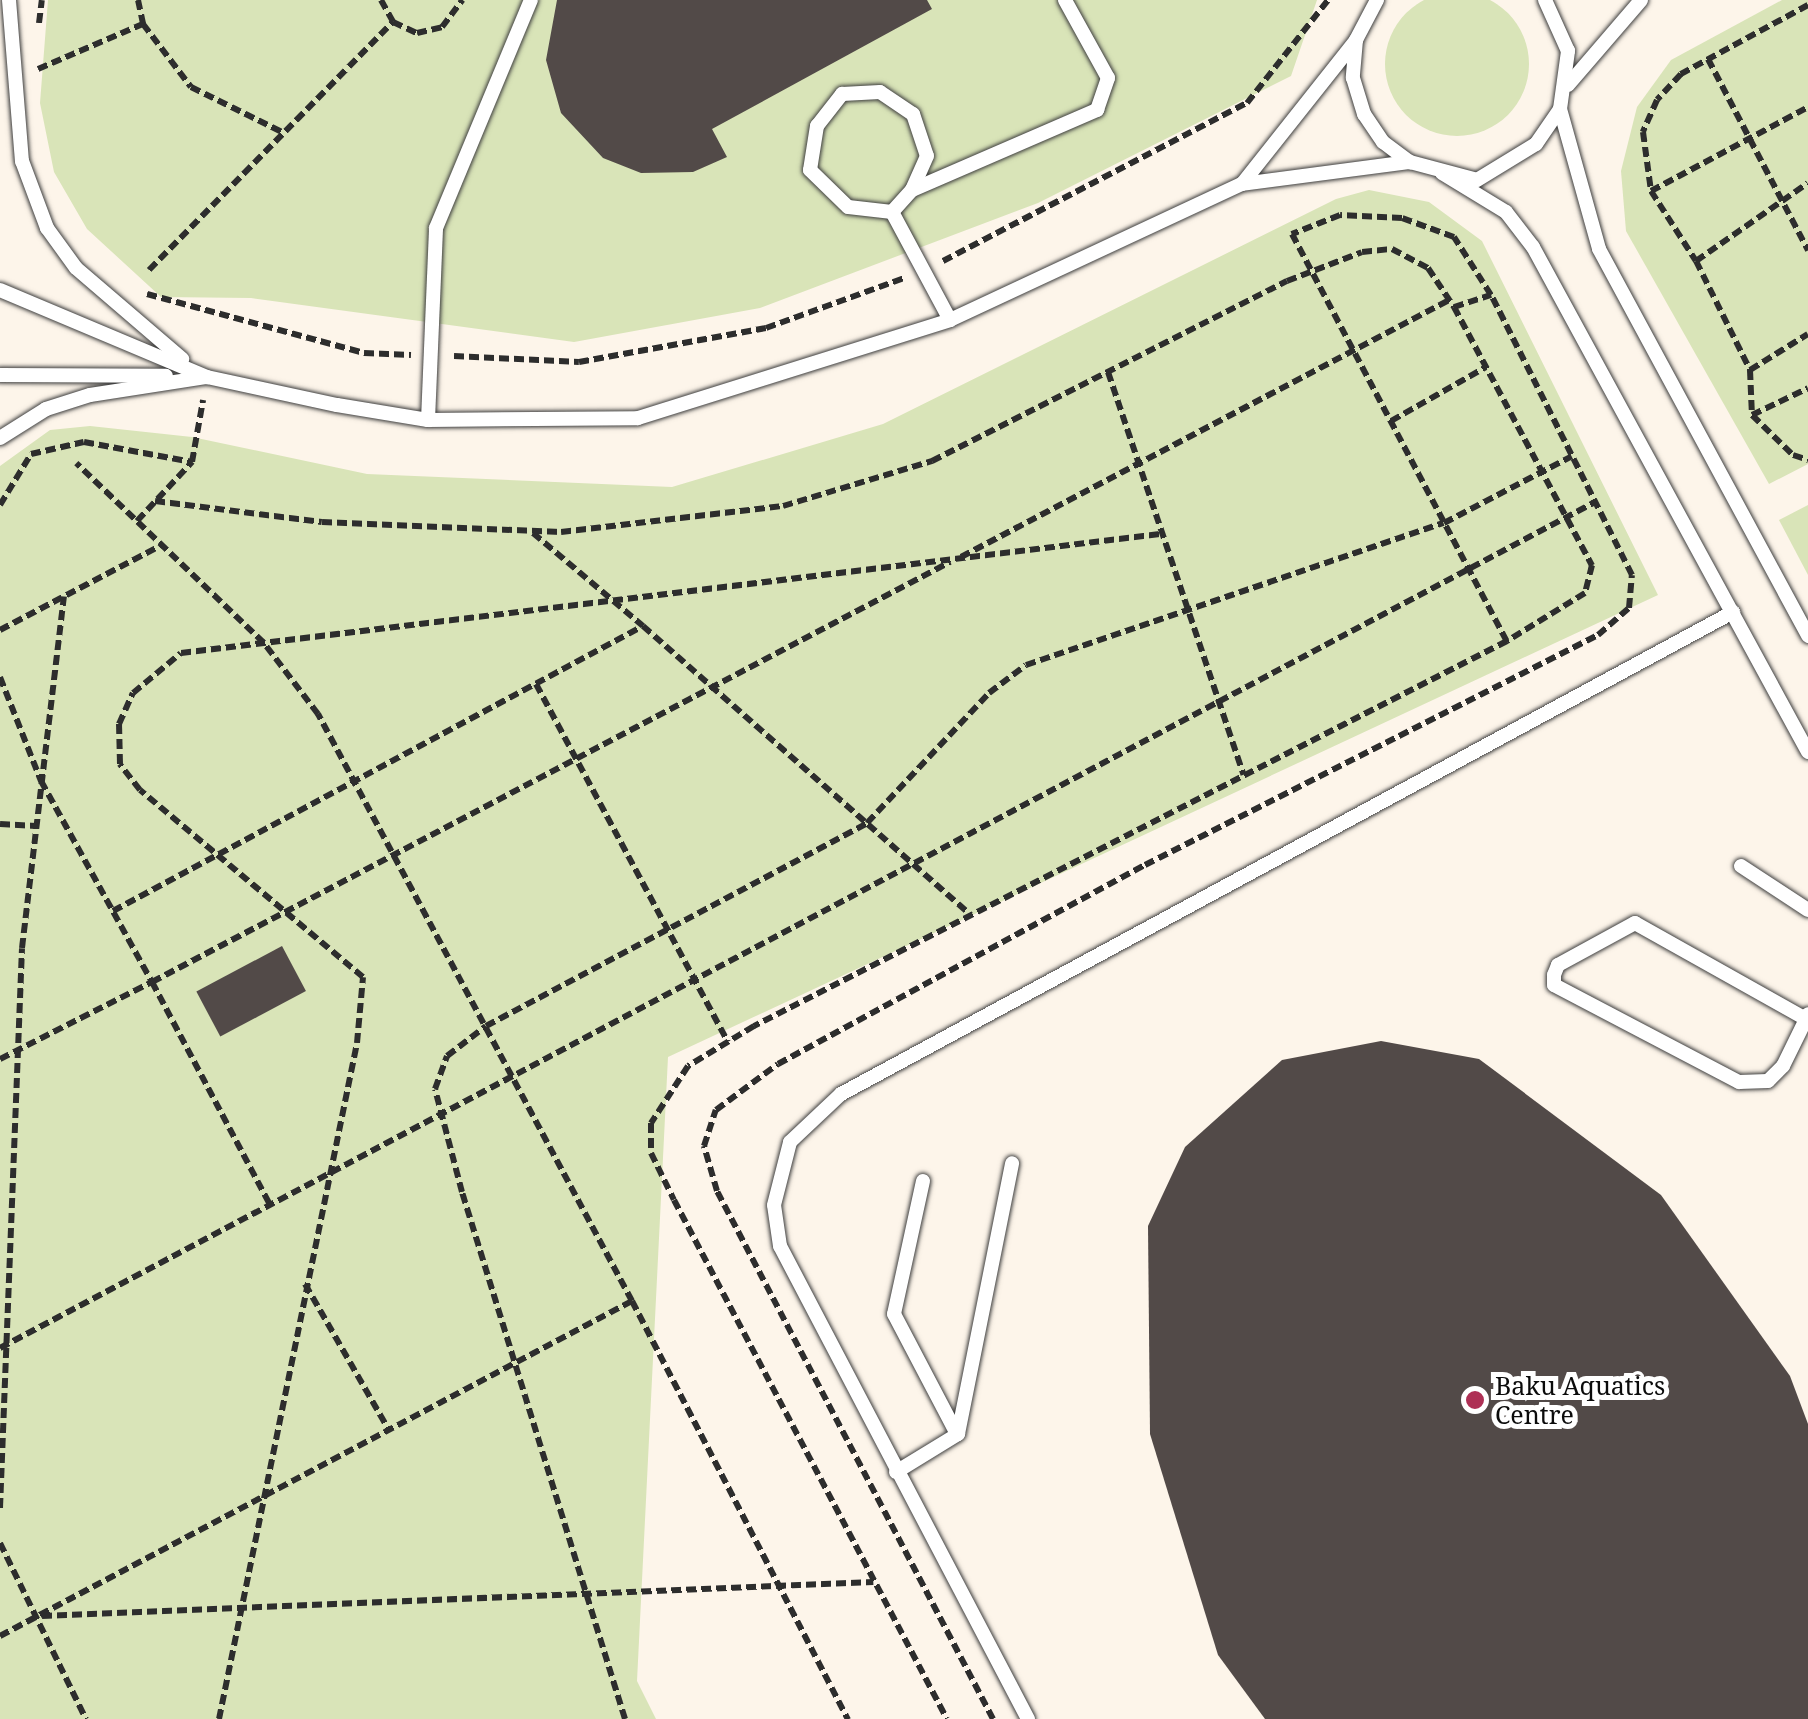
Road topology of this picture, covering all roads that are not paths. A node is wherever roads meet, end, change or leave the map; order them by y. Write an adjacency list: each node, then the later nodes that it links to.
1 (10, 0): 18 (lane)
2 (531, 0): 19 (lane)
3 (1064, 0): 13 (lane)
4 (1377, 0): 7 (lane)
5 (1545, 0): 8 (lane)
6 (1641, 0): 8 (lane)
7 (1356, 40): 10 (lane); 12 (lane)
8 (1568, 85): 9 (lane)
9 (1560, 109): 11 (lane); 22 (lane)
10 (1410, 162): 11 (lane); 12 (lane)
11 (1442, 173): 21 (lane)
12 (1242, 184): 16 (lane)
13 (912, 190): 14 (lane); 14 (lane)
14 (892, 212): 16 (lane)
15 (0, 290): 18 (lane)
16 (950, 320): 19 (lane)
17 (0, 375): 18 (lane)
18 (207, 377): 19 (lane); 20 (lane)
19 (428, 420)
20 (0, 438)
21 (1733, 612): 23 (lane); 30 (lane)
22 (1808, 636)
23 (1808, 752)
24 (1741, 866): 25 (lane)
25 (1808, 910)
26 (1807, 1016): 26 (lane)
27 (1012, 1163): 29 (lane)
28 (924, 1180): 29 (lane)
29 (958, 1434): 30 (lane)
30 (896, 1472): 31 (lane)
31 (1028, 1719)

